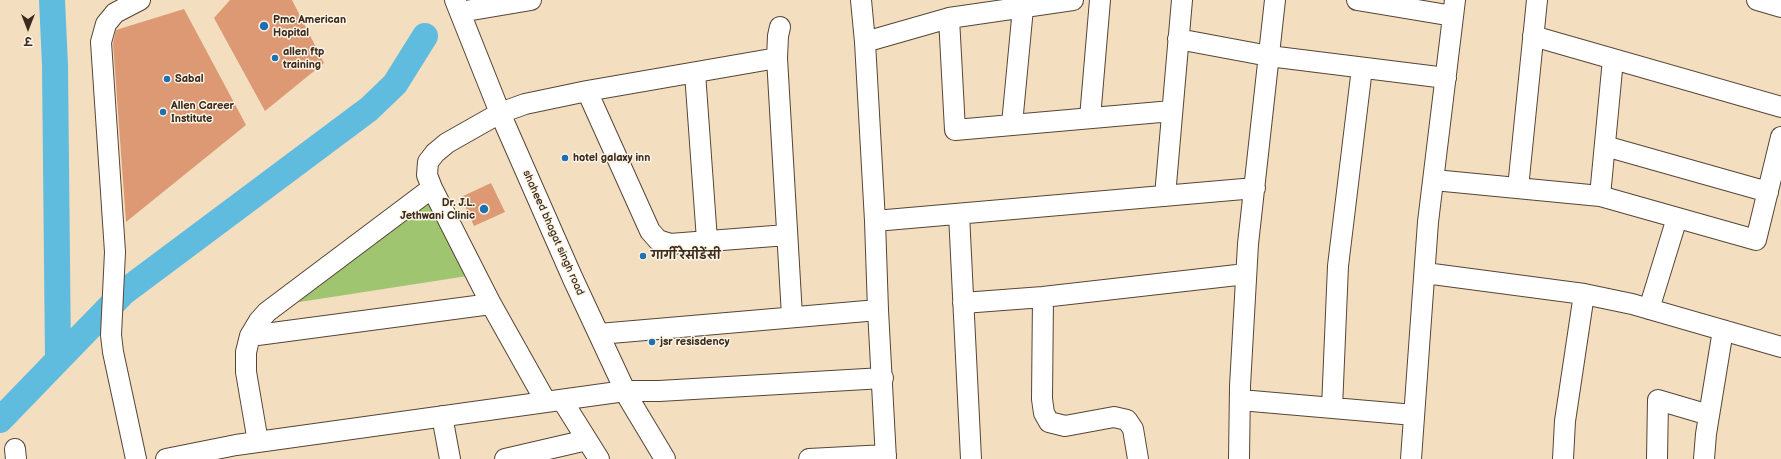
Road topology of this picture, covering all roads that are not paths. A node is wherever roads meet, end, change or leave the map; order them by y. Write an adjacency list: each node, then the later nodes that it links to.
1 (530, 0): 11 (street)
2 (861, 0): 19 (street)
3 (1073, 0): 13 (street)
4 (1100, 0): 30 (street)
5 (1182, 0): 18 (street)
6 (1275, 0): 20 (street)
7 (1357, 0): 14 (street)
8 (1537, 0): 17 (street)
9 (1757, 0): 12 (street)
10 (131, 2): 71 (street)
11 (457, 6): 29 (street, shaheed bhagat singh road)
12 (1781, 7)
13 (1023, 8): 15 (street); 31 (street)
14 (1454, 8): 25 (street)
15 (949, 18): 19 (street); 31 (street)
16 (780, 27): 21 (street)
17 (1533, 36): 22 (street); 37 (street)
18 (1178, 39): 20 (street); 28 (street)
19 (865, 42): 43 (street)
20 (1269, 56): 23 (street); 36 (street)
21 (777, 58): 24 (street); 44 (street)
22 (1613, 59): 27 (street); 33 (street)
23 (1362, 68): 25 (street); 63 (street)
24 (695, 72): 26 (street); 45 (street)
25 (1446, 78): 34 (street)
26 (587, 91): 29 (street); 45 (street)
27 (1781, 107)
28 (1172, 111): 30 (street); 39 (street)
29 (500, 113): 35 (street); 56 (street, shaheed bhagat singh road)
30 (1090, 118): 31 (street)
31 (1012, 124)
32 (1781, 138): 38 (street)
33 (1605, 146): 38 (street); 40 (street)
34 (1434, 180): 37 (street); 46 (street)
35 (432, 188): 51 (street); 57 (street)
36 (1254, 188): 39 (street); 47 (street)
37 (1518, 188): 40 (street)
38 (1768, 192): 42 (street)
39 (1165, 196): 41 (street)
40 (1600, 196): 42 (street)
41 (959, 214): 43 (street); 50 (street)
42 (1677, 218): 52 (street)
43 (876, 221): 53 (street)
44 (787, 235): 45 (street); 54 (street)
45 (707, 240)
46 (1425, 272): 48 (street); 64 (street)
47 (1246, 274): 49 (street); 61 (street)
48 (1584, 294): 52 (street); 82 (street)
49 (1043, 297): 50 (street); 79 (street)
50 (963, 303): 78 (street)
51 (491, 304): 57 (street); 62 (street)
52 (1649, 309): 55 (street)
53 (878, 310): 54 (street); 59 (street)
54 (792, 316): 56 (street)
55 (1723, 330): 58 (street); 65 (street)
56 (599, 334): 60 (street, shaheed bhagat singh road)
57 (250, 336): 68 (street)
58 (1781, 347)
59 (883, 378): 60 (street); 70 (street)
60 (625, 391): 62 (street); 76 (street, shaheed bhagat singh road)
61 (1240, 400): 63 (street); 80 (street)
62 (554, 401): 66 (street); 67 (street)
63 (1332, 408): 64 (street)
64 (1414, 415): 81 (street)
65 (1709, 415): 83 (street); 84 (street)
66 (442, 416): 68 (street); 73 (street)
67 (587, 440): 74 (street); 75 (street)
68 (258, 442): 69 (street)
69 (237, 452): 72 (street)
70 (886, 457): 77 (street)
71 (136, 459)
72 (166, 459)
73 (450, 459)
74 (505, 459)
75 (598, 459)
76 (665, 459)
77 (809, 459)
78 (971, 459)
79 (1138, 459)
80 (1239, 459)
81 (1411, 459)
82 (1563, 459)
83 (1658, 459)
84 (1704, 459)

